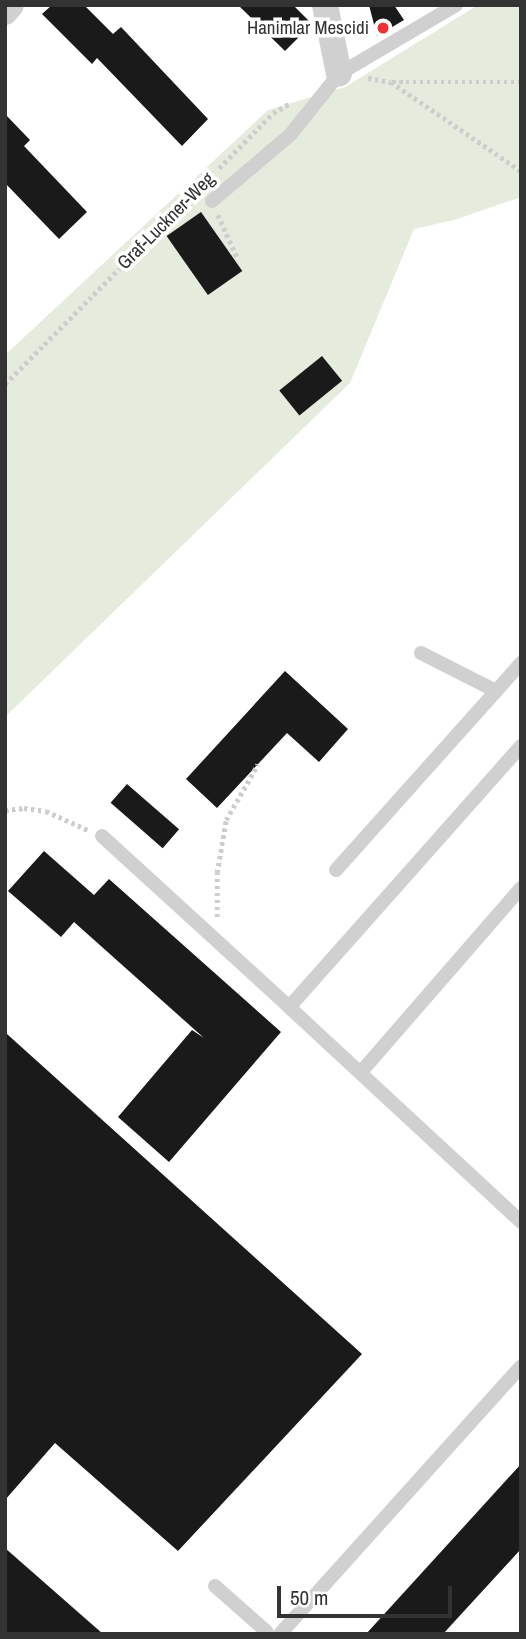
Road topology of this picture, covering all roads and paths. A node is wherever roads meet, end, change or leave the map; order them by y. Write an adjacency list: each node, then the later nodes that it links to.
1 (11, 5): 4 (street)
2 (325, 5): 5 (street)
3 (456, 5): 5 (lane)
4 (5, 12)
5 (339, 74): 6 (path); 12 (lane)
6 (391, 82): 7 (path); 10 (path)
7 (521, 82)
8 (295, 100): 9 (path, Graf-Luckner-Weg)
9 (217, 170)
10 (521, 171)
11 (198, 189): 14 (path, Graf-Luckner-Weg)
12 (212, 201): 13 (path)
13 (238, 259)
14 (5, 383)
15 (421, 653): 17 (lane)
16 (521, 663): 17 (lane)
17 (496, 691): 22 (lane)
18 (521, 746): 25 (lane)
19 (258, 764): 24 (path)
20 (5, 810): 21 (path)
21 (102, 836): 24 (lane)
22 (336, 870)
23 (521, 888): 26 (lane)
24 (217, 943): 25 (lane)
25 (289, 1007): 26 (lane)
26 (361, 1072): 27 (lane)
27 (521, 1222)
28 (521, 1366): 30 (lane)
29 (215, 1586): 30 (lane)
30 (270, 1633)

